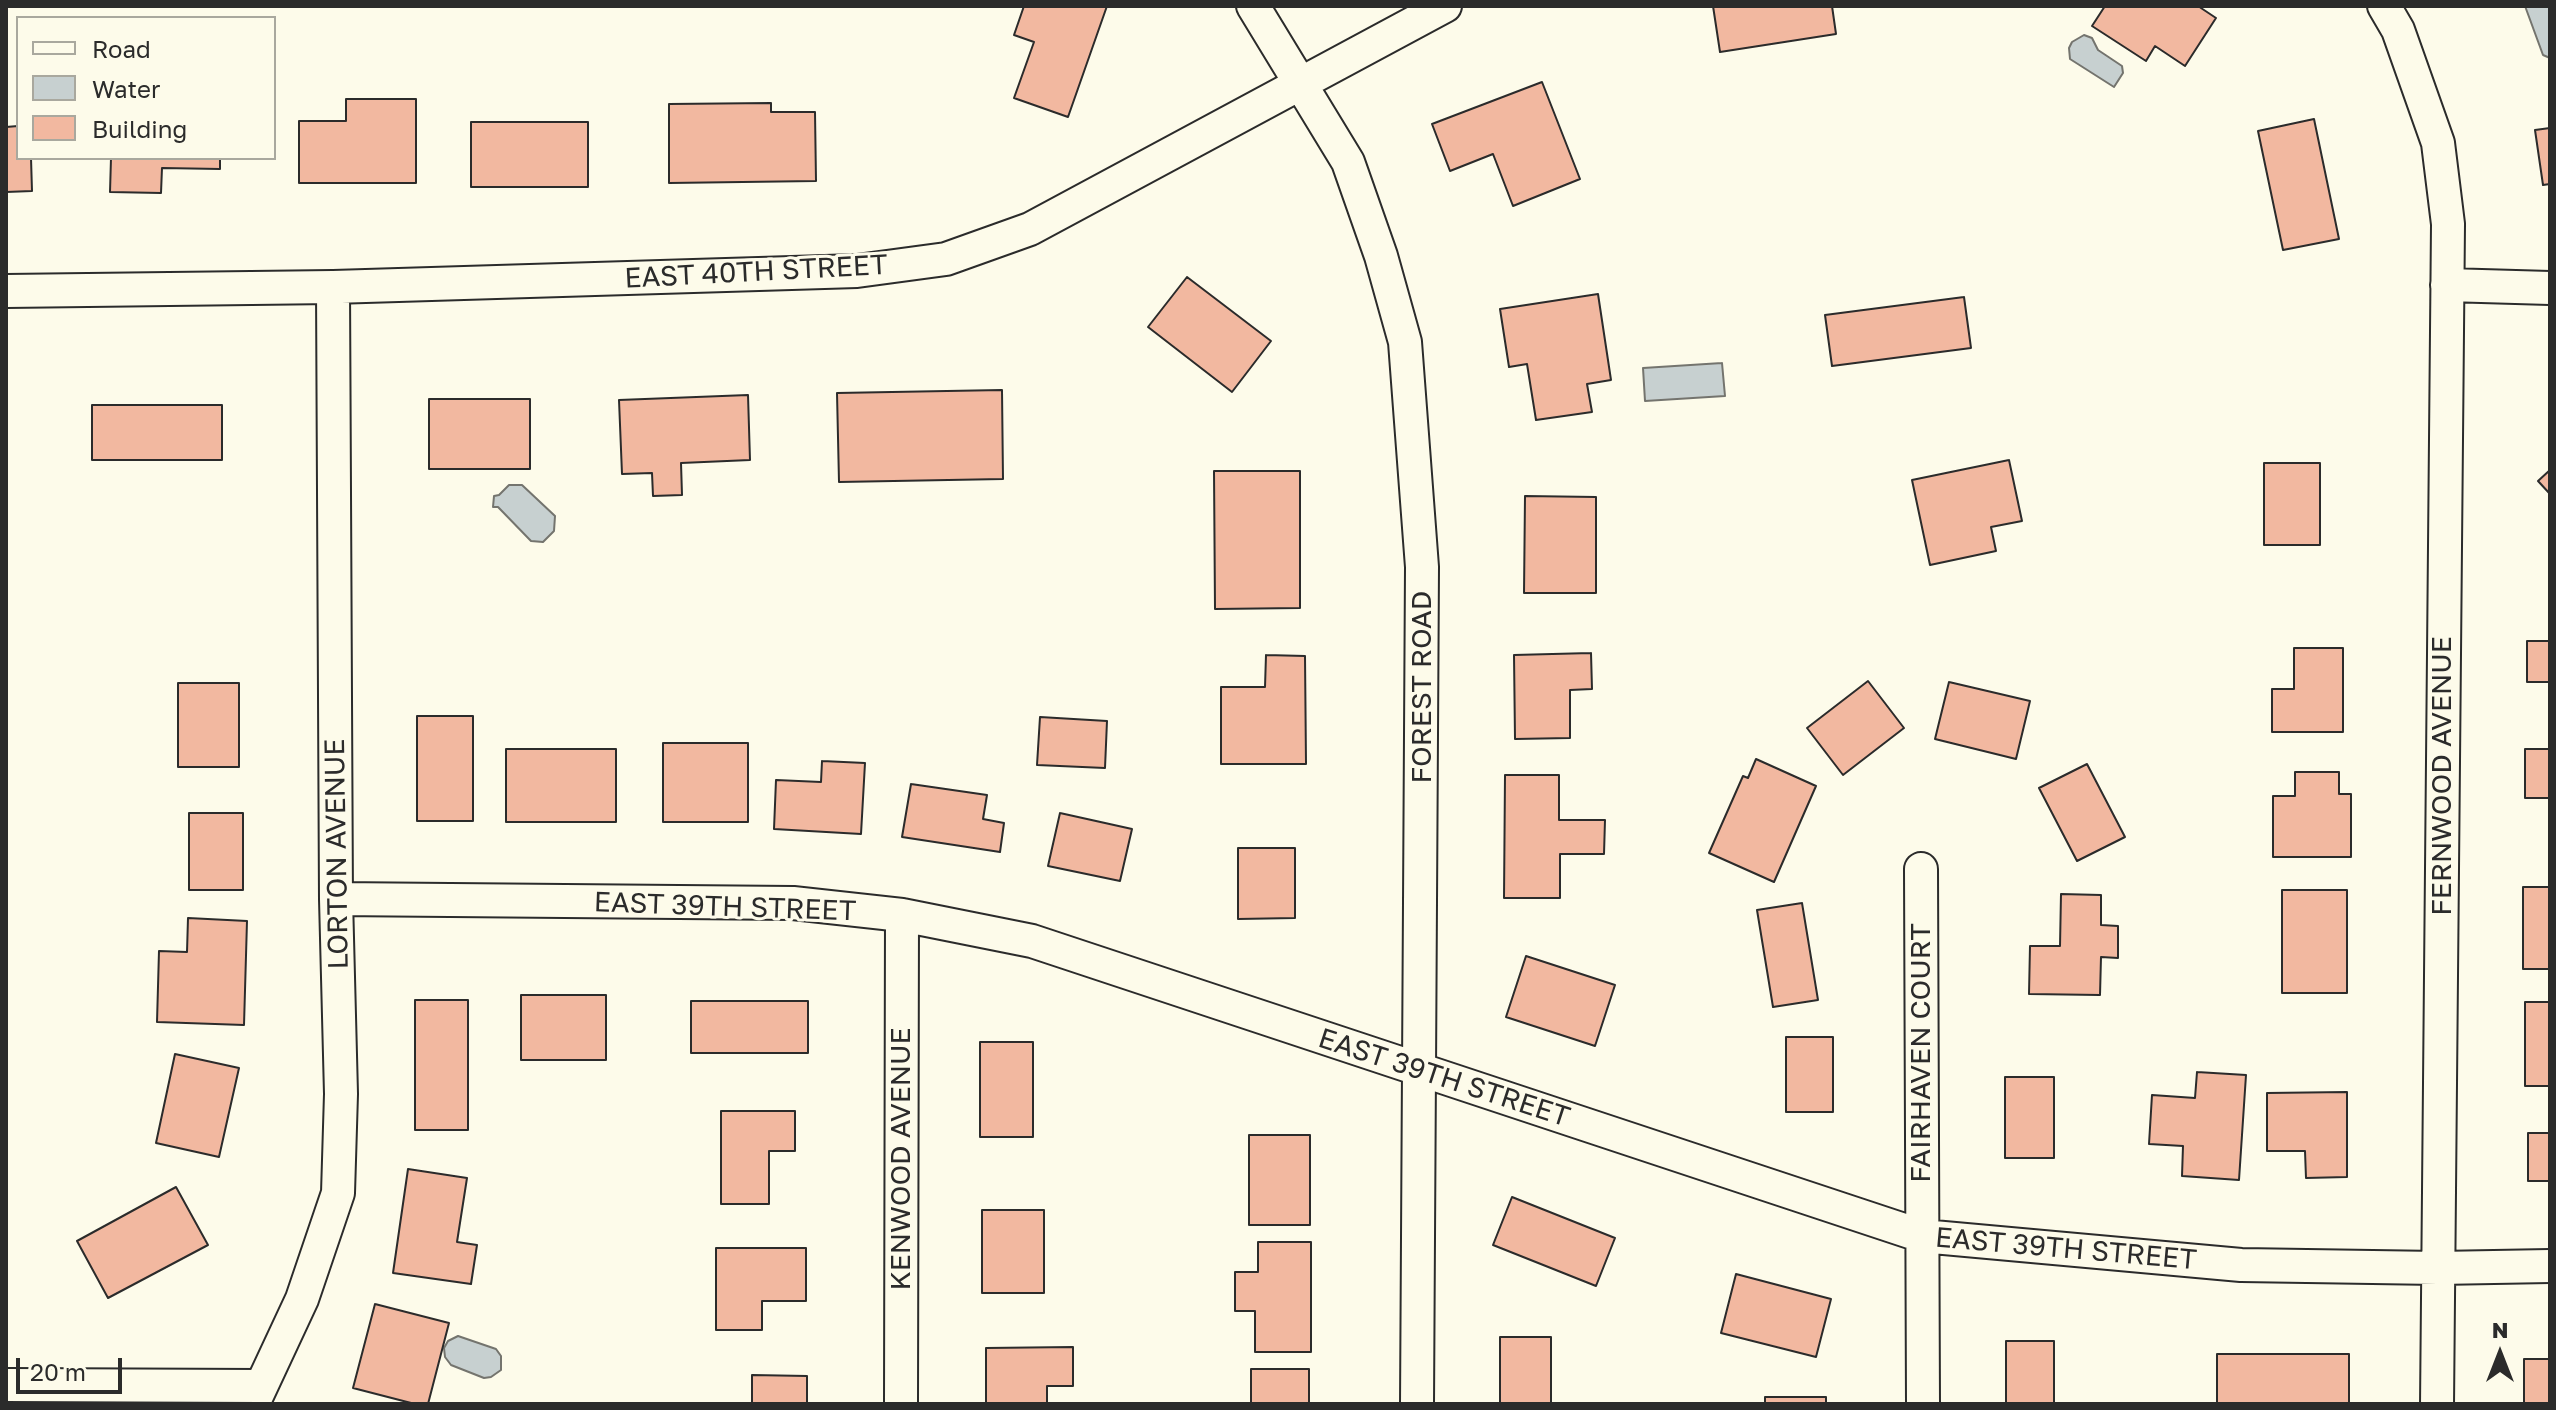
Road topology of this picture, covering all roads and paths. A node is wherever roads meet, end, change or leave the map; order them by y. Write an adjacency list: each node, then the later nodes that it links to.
1 (1253, 6): 4 (street, FOREST ROAD)
2 (1445, 6): 4 (street, EAST 40TH STREET)
3 (2384, 6): 5 (street)
4 (1301, 84): 6 (street, EAST 40TH STREET); 12 (street, FOREST ROAD)
5 (2447, 285): 7 (street); 15 (street, FERNWOOD AVENUE)
6 (333, 287): 8 (street, EAST 40TH STREET); 10 (street, LORTON AVENUE)
7 (2550, 288)
8 (6, 291)
9 (1921, 869): 13 (street, FAIRHAVEN COURT)
10 (336, 899): 11 (street, EAST 39TH STREET); 17 (street, LORTON AVENUE)
11 (902, 915): 12 (street, EAST 39TH STREET); 18 (street, KENWOOD AVENUE)
12 (1421, 1071): 13 (street, EAST 39TH STREET); 19 (street, FOREST ROAD)
13 (1922, 1236): 15 (street, EAST 39TH STREET); 20 (street, FAIRHAVEN COURT)
14 (2550, 1266): 15 (street, EAST 39TH STREET)
15 (2438, 1268): 21 (street, FERNWOOD AVENUE)
16 (6, 1385): 17 (street)
17 (257, 1395)
18 (901, 1404)
19 (1417, 1404)
20 (1923, 1404)
21 (2437, 1404)

